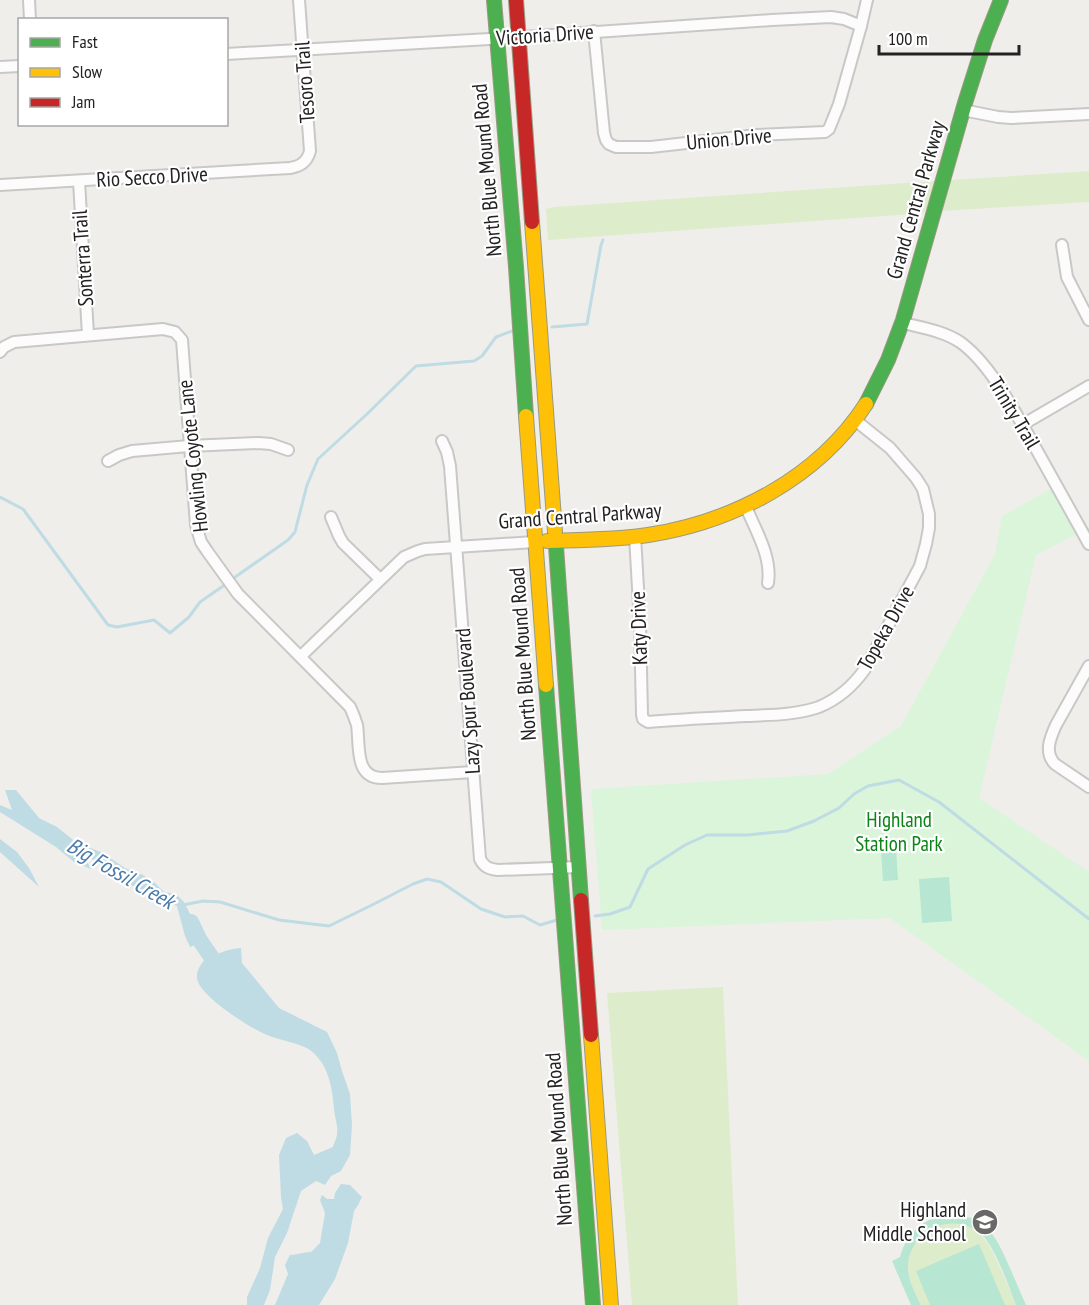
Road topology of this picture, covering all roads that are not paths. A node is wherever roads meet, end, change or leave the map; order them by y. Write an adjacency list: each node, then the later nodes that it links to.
1 (29, 0): 7 (street)
2 (299, 0): 12 (street, Tesoro Trail)
3 (495, 0): 11 (main road, North Blue Mound Road)
4 (516, 0): 10 (main road, North Blue Mound Road)
5 (867, 0): 8 (street, Union Drive)
6 (1000, 0): 16 (main road, Grand Central Parkway)
7 (30, 18)
8 (861, 26): 9 (street, Victoria Drive); 9 (street, Union Drive)
9 (594, 31): 10 (street, Victoria Drive)
10 (519, 37): 11 (street, Victoria Drive); 36 (main road, North Blue Mound Road)
11 (497, 38): 12 (street, Victoria Drive); 37 (main road, North Blue Mound Road)
12 (303, 50): 13 (street, Victoria Drive); 18 (street, Tesoro Trail)
13 (228, 54)
14 (18, 66): 15 (street)
15 (0, 67)
16 (963, 110): 17 (street); 23 (main road, Grand Central Parkway)
17 (1089, 114)
18 (304, 163): 19 (street, Rio Secco Drive)
19 (78, 181): 20 (street, Rio Secco Drive); 24 (street, Sonterra Trail)
20 (0, 185)
21 (1062, 245): 22 (street)
22 (1089, 320)
23 (903, 323): 27 (main road, Grand Central Parkway); 28 (street, Trinity Trail)
24 (88, 335): 25 (street, Howling Coyote Lane); 30 (street, Howling Coyote Lane)
25 (0, 352)
26 (1089, 386): 28 (street)
27 (855, 420): 33 (main road, Grand Central Parkway); 44 (street, Topeka Drive)
28 (1022, 425): 38 (street, Trinity Trail)
29 (442, 441): 39 (street, Lazy Spur Boulevard)
30 (189, 446): 31 (street); 32 (street); 42 (street, Howling Coyote Lane)
31 (288, 450)
32 (108, 461)
33 (746, 507): 35 (main road, Grand Central Parkway); 41 (street)
34 (331, 517): 40 (street)
35 (635, 536): 36 (main road, Grand Central Parkway); 44 (street, Katy Drive)
36 (556, 540): 37 (main road, Grand Central Parkway); 47 (main road, North Blue Mound Road)
37 (535, 542): 39 (street, Grand Central Parkway); 48 (main road, North Blue Mound Road)
38 (1089, 544)
39 (456, 547): 40 (street, Grand Central Parkway); 45 (street, Lazy Spur Boulevard)
40 (380, 579): 42 (street, Grand Central Parkway)
41 (768, 584)
42 (301, 656): 45 (street, Howling Coyote Lane)
43 (1089, 666): 46 (street)
44 (644, 719)
45 (473, 772): 48 (street, Lazy Spur Boulevard)
46 (1089, 787)
47 (579, 867): 48 (street, Lazy Spur Boulevard); 50 (main road, North Blue Mound Road)
48 (561, 868): 49 (main road, North Blue Mound Road)
49 (575, 1059): 50 (main road); 51 (main road, North Blue Mound Road)
50 (601, 1162): 52 (main road, North Blue Mound Road)
51 (593, 1305)
52 (611, 1305)

